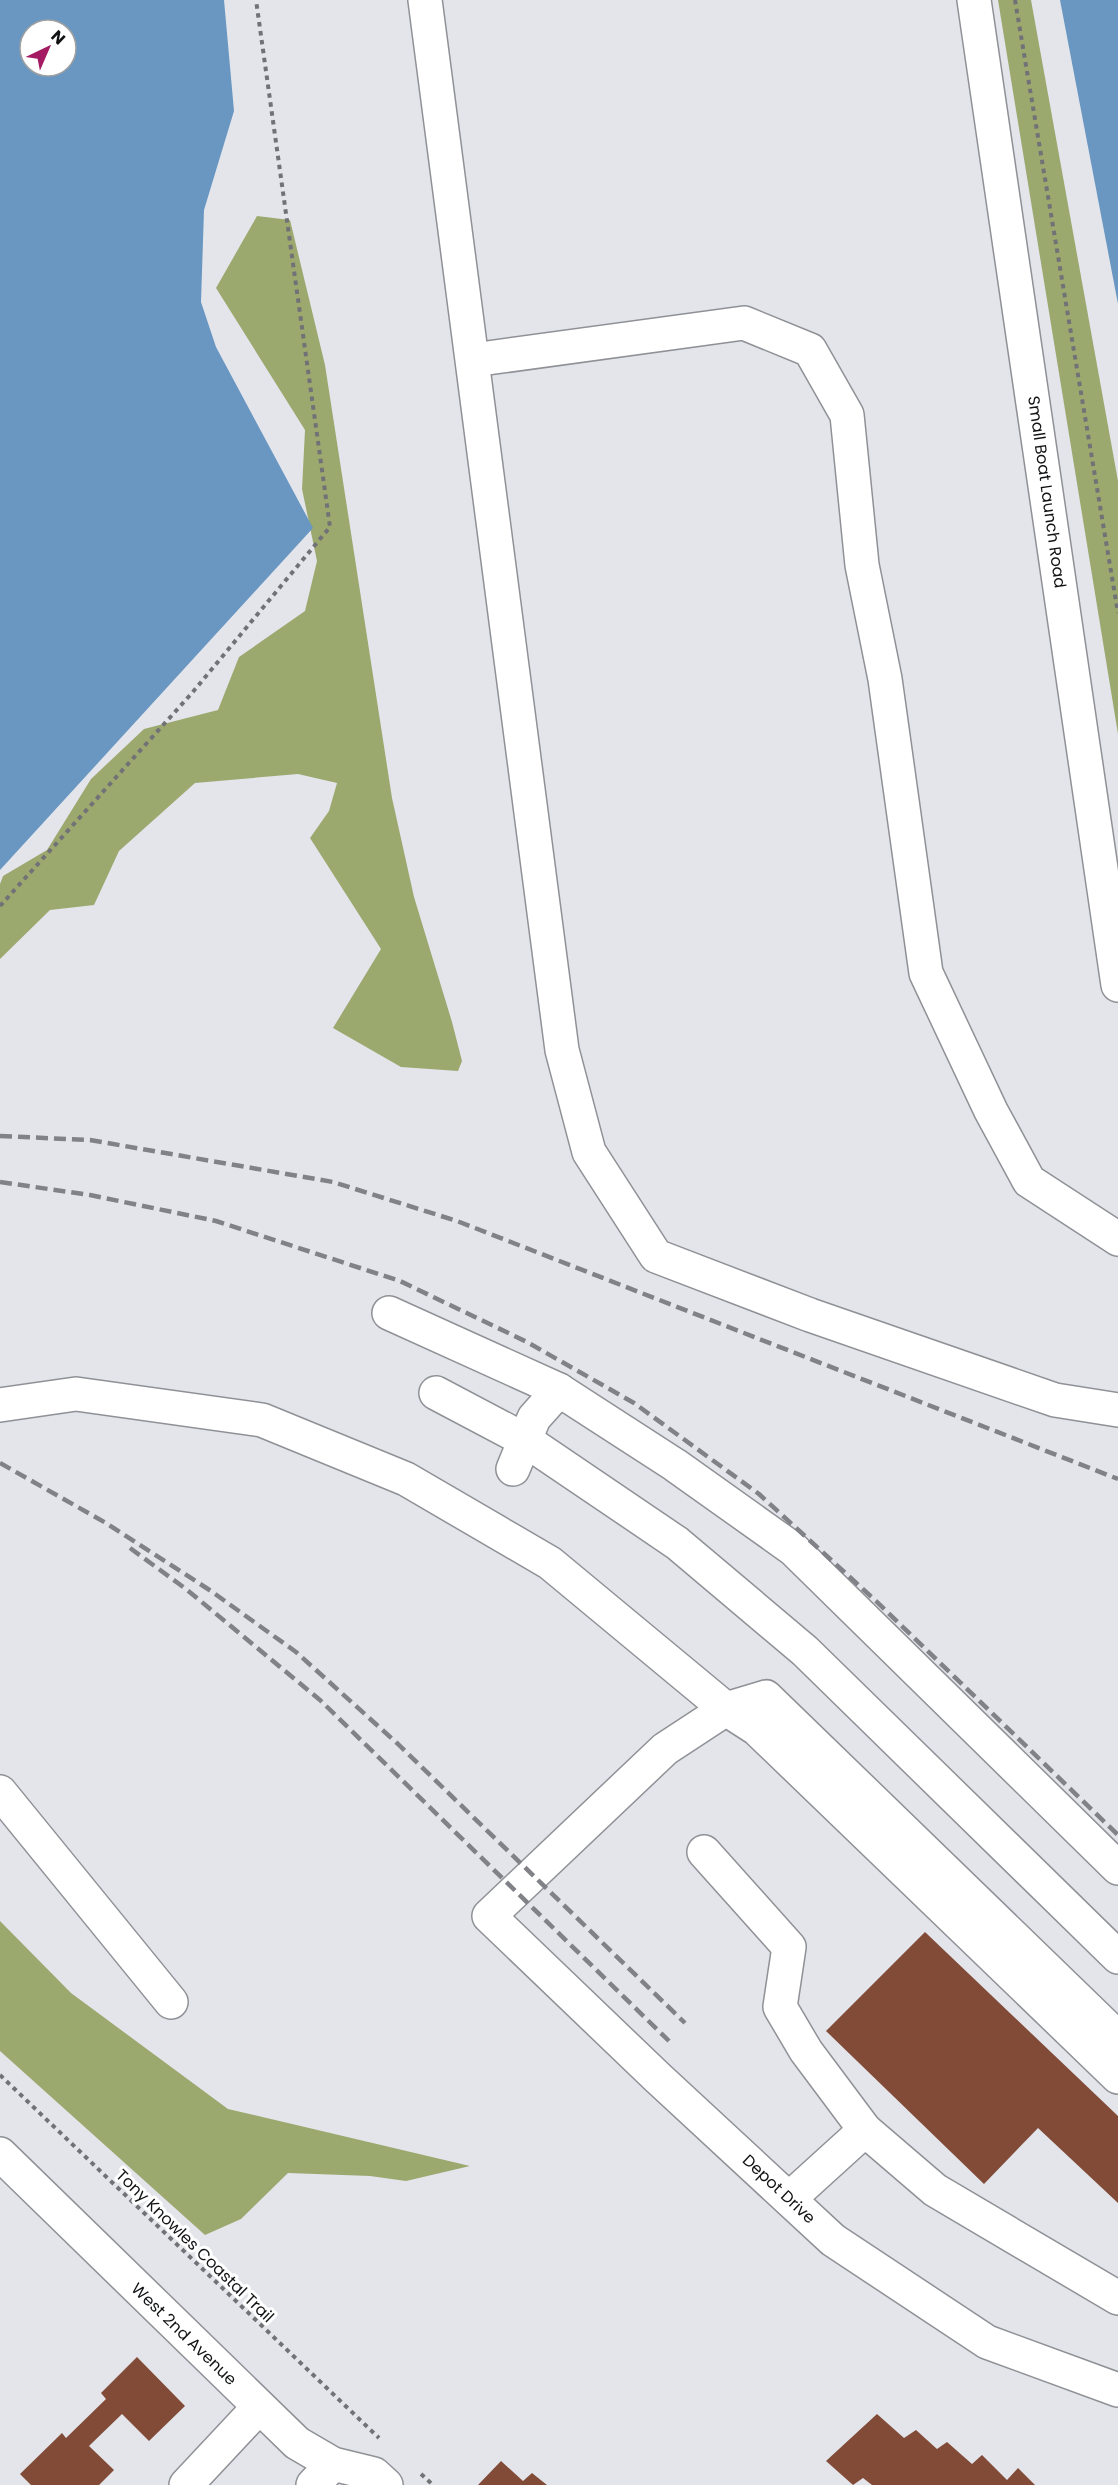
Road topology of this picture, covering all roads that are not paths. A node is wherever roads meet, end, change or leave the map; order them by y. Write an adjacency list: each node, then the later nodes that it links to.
1 (425, 0): 3 (street)
2 (974, 0): 4 (street, Small Boat Launch Road)
3 (473, 360): 5 (street); 10 (street)
4 (1118, 985)
5 (1118, 1239)
6 (389, 1313): 7 (street)
7 (559, 1390): 11 (street); 15 (street)
8 (436, 1393): 11 (street)
9 (0, 1405): 12 (street)
10 (1118, 1410)
11 (519, 1455): 16 (street)
12 (726, 1709): 18 (street); 19 (street); 22 (street, Depot Drive)
13 (0, 1792): 17 (street)
14 (704, 1852): 20 (street)
15 (1118, 1868)
16 (1118, 1957)
17 (171, 2002)
18 (1118, 2038)
19 (1118, 2077)
20 (865, 2130): 22 (street); 23 (street)
21 (0, 2154): 25 (street, West 2nd Avenue)
22 (789, 2199): 24 (street, Depot Drive)
23 (1118, 2298)
24 (1113, 2380)
25 (259, 2407): 26 (street, West 2nd Avenue); 27 (street)
26 (323, 2474): 28 (street, West 2nd Avenue)
27 (186, 2485)
28 (386, 2485)

